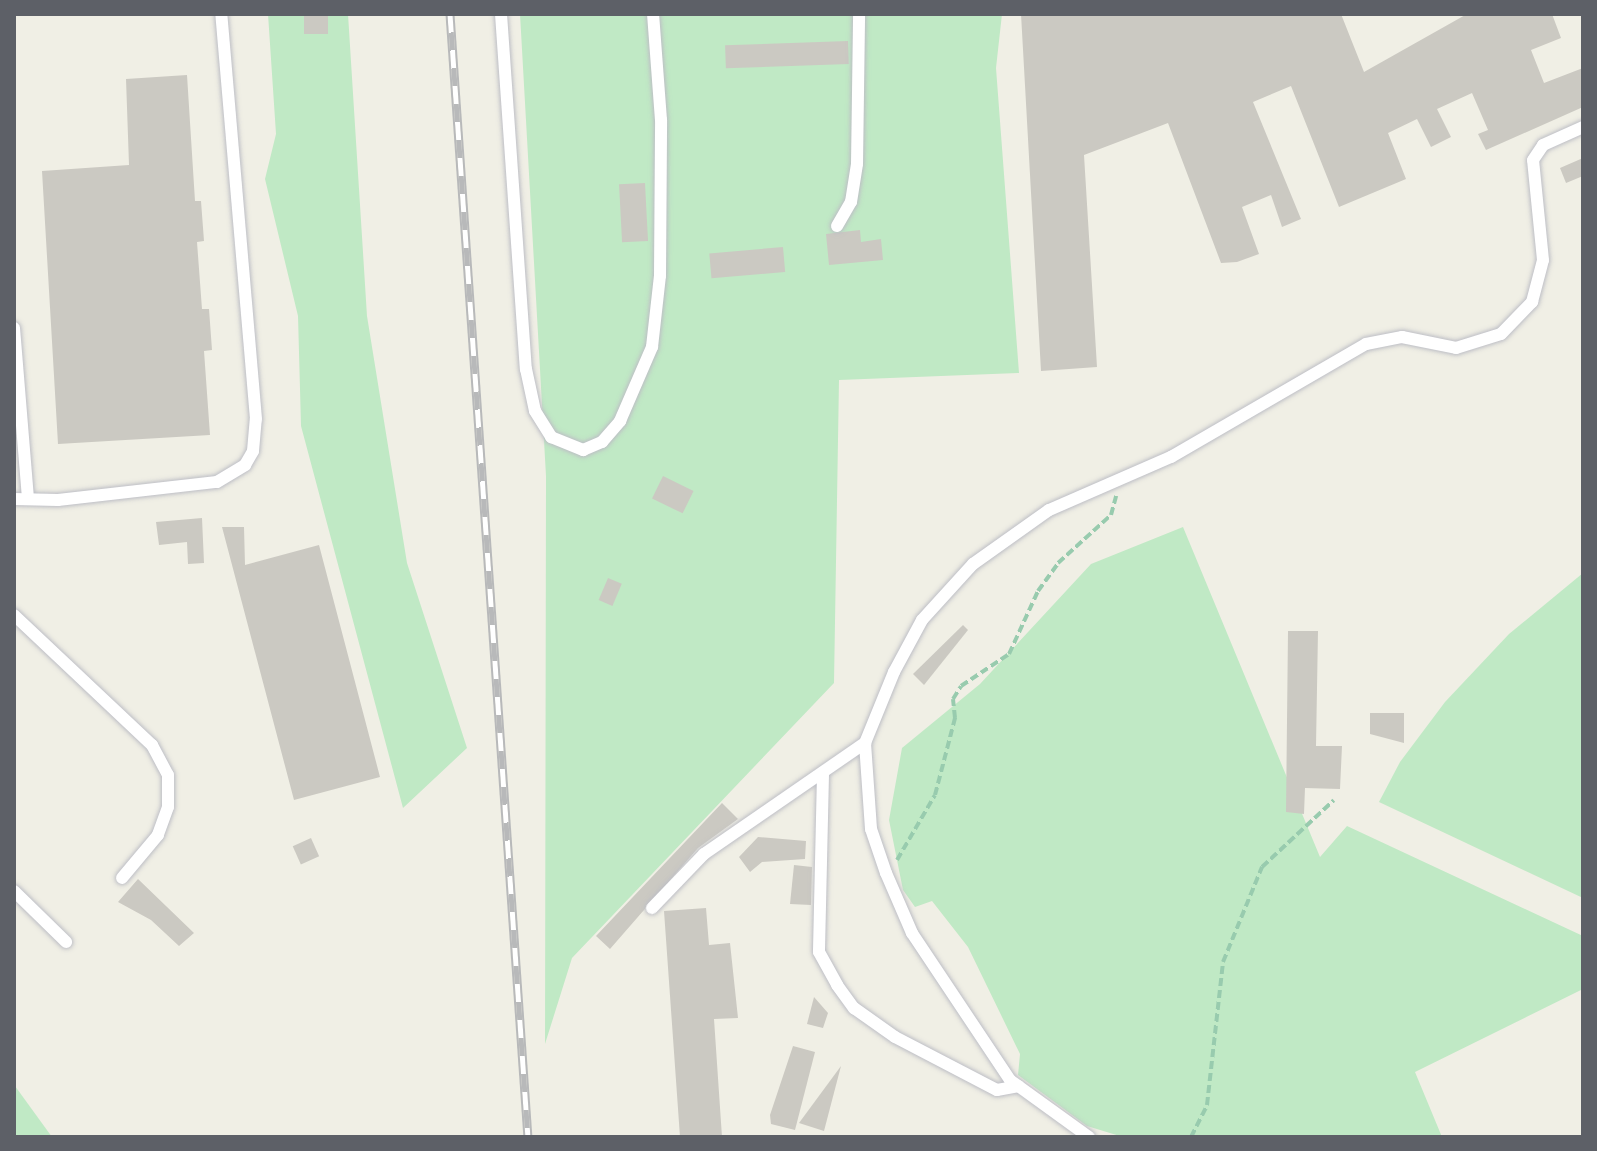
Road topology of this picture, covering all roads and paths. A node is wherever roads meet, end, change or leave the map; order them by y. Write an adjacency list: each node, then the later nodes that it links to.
1 (221, 14): 9 (lane)
2 (501, 14): 3 (lane)
3 (653, 14)
4 (859, 14): 6 (lane)
5 (1583, 127): 8 (lane)
6 (837, 226)
7 (14, 328): 9 (lane)
8 (1121, 478): 11 (lane); 14 (path)
9 (21, 498)
10 (14, 615): 15 (lane)
11 (865, 743): 12 (lane); 14 (lane)
12 (823, 774): 17 (lane); 19 (lane)
13 (1334, 800): 21 (path)
14 (886, 873): 19 (lane)
15 (122, 878)
16 (14, 891): 18 (lane)
17 (652, 908)
18 (66, 942)
19 (1019, 1086): 20 (lane)
20 (1089, 1137)
21 (1191, 1137)

